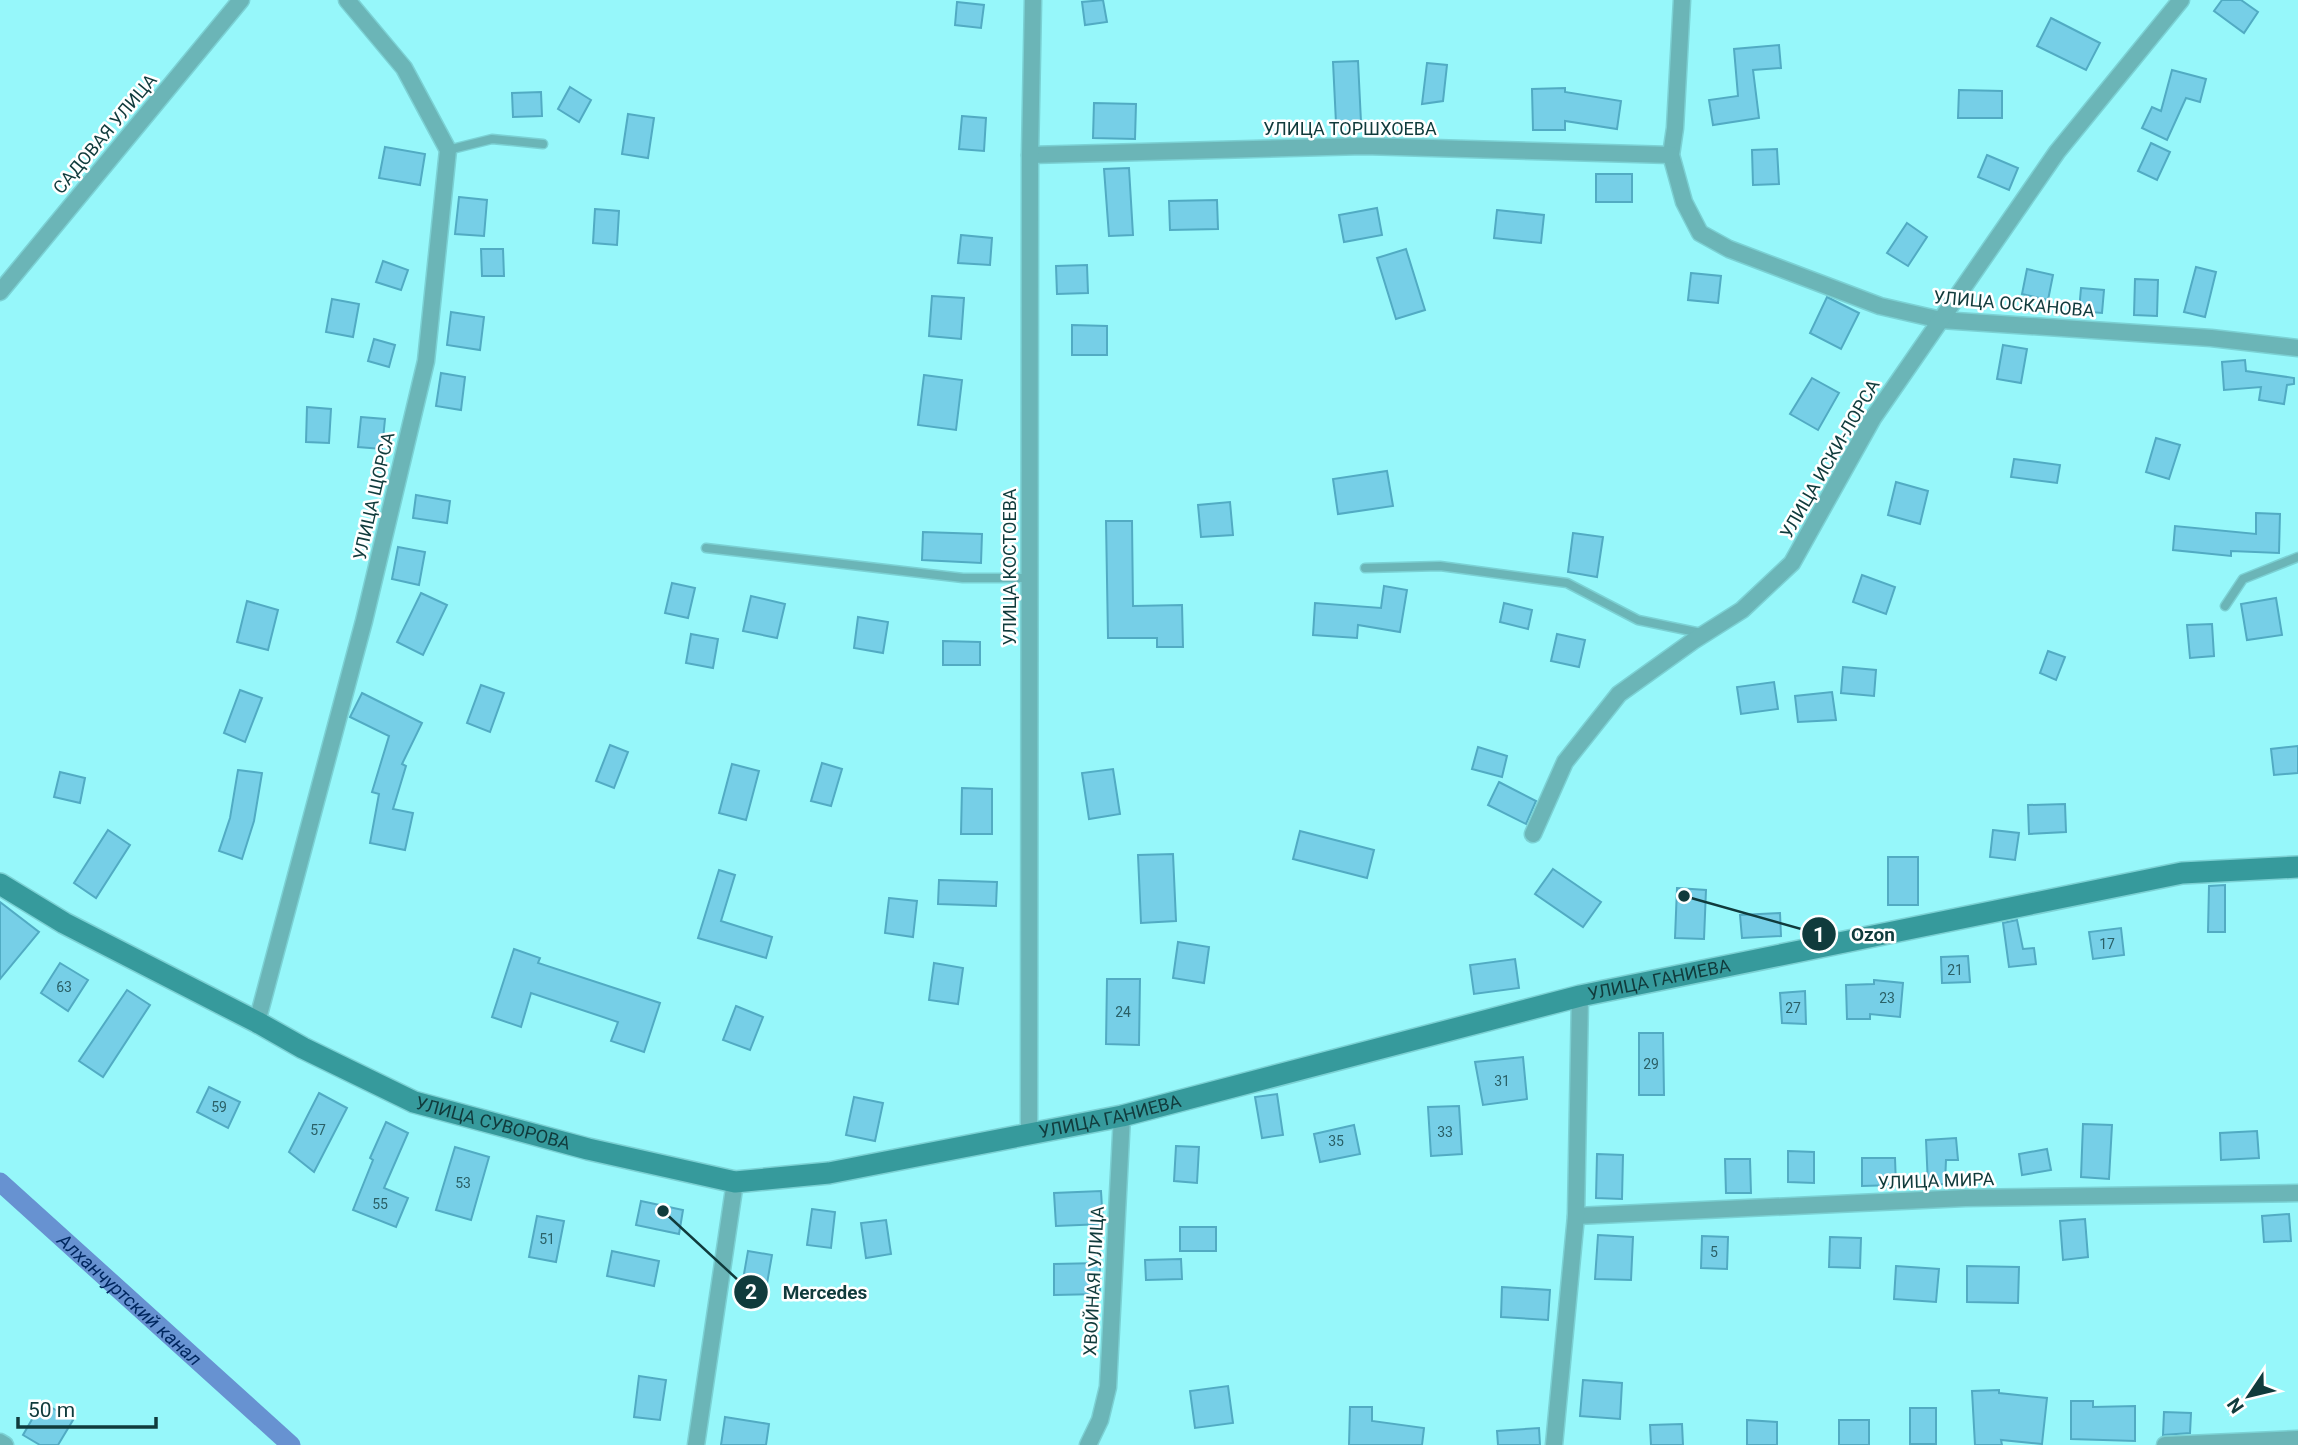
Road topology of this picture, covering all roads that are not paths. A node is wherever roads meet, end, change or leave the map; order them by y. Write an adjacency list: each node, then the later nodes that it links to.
1 (241, 0): 10 (street, САДОВАЯ УЛИЦА)
2 (347, 0): 7 (street)
3 (1033, 0): 8 (street, УЛИЦА КОСТОЕВА)
4 (1682, 0): 9 (street)
5 (2180, 0): 11 (street, УЛИЦА ИСКИ-ЛОРСА)
6 (543, 144): 7 (lane)
7 (448, 150): 23 (street, УЛИЦА ЩОРСА)
8 (1030, 155): 9 (street, УЛИЦА ТОРШХОЕВА); 16 (street, УЛИЦА КОСТОЕВА)
9 (1671, 155): 11 (street, УЛИЦА ОСКАНОВА)
10 (0, 292)
11 (1941, 320): 12 (street, УЛИЦА ОСКАНОВА); 18 (street, УЛИЦА ИСКИ-ЛОРСА)
12 (2298, 348)
13 (706, 548): 16 (lane)
14 (2298, 557): 17 (lane)
15 (1364, 568): 18 (lane)
16 (1029, 578): 25 (street, УЛИЦА КОСТОЕВА)
17 (2225, 607)
18 (1704, 634): 19 (street, УЛИЦА ИСКИ-ЛОРСА)
19 (1533, 834)
20 (2298, 867): 22 (main road, УЛИЦА ГАНИЕВА)
21 (0, 884): 23 (main road, УЛИЦА СУВОРОВА)
22 (1580, 996): 24 (main road, УЛИЦА ГАНИЕВА); 28 (street)
23 (257, 1021): 26 (main road, УЛИЦА СУВОРОВА)
24 (1122, 1116): 25 (main road, УЛИЦА ГАНИЕВА); 31 (street, ХВОЙНАЯ УЛИЦА)
25 (1029, 1133): 26 (main road, УЛИЦА СУВОРОВА)
26 (735, 1182): 30 (street)
27 (2298, 1193): 28 (street, УЛИЦА МИРА)
28 (1576, 1216): 32 (street)
29 (2298, 1439): 33 (street)
30 (696, 1445)
31 (1088, 1445)
32 (1553, 1445)
33 (2165, 1445)

